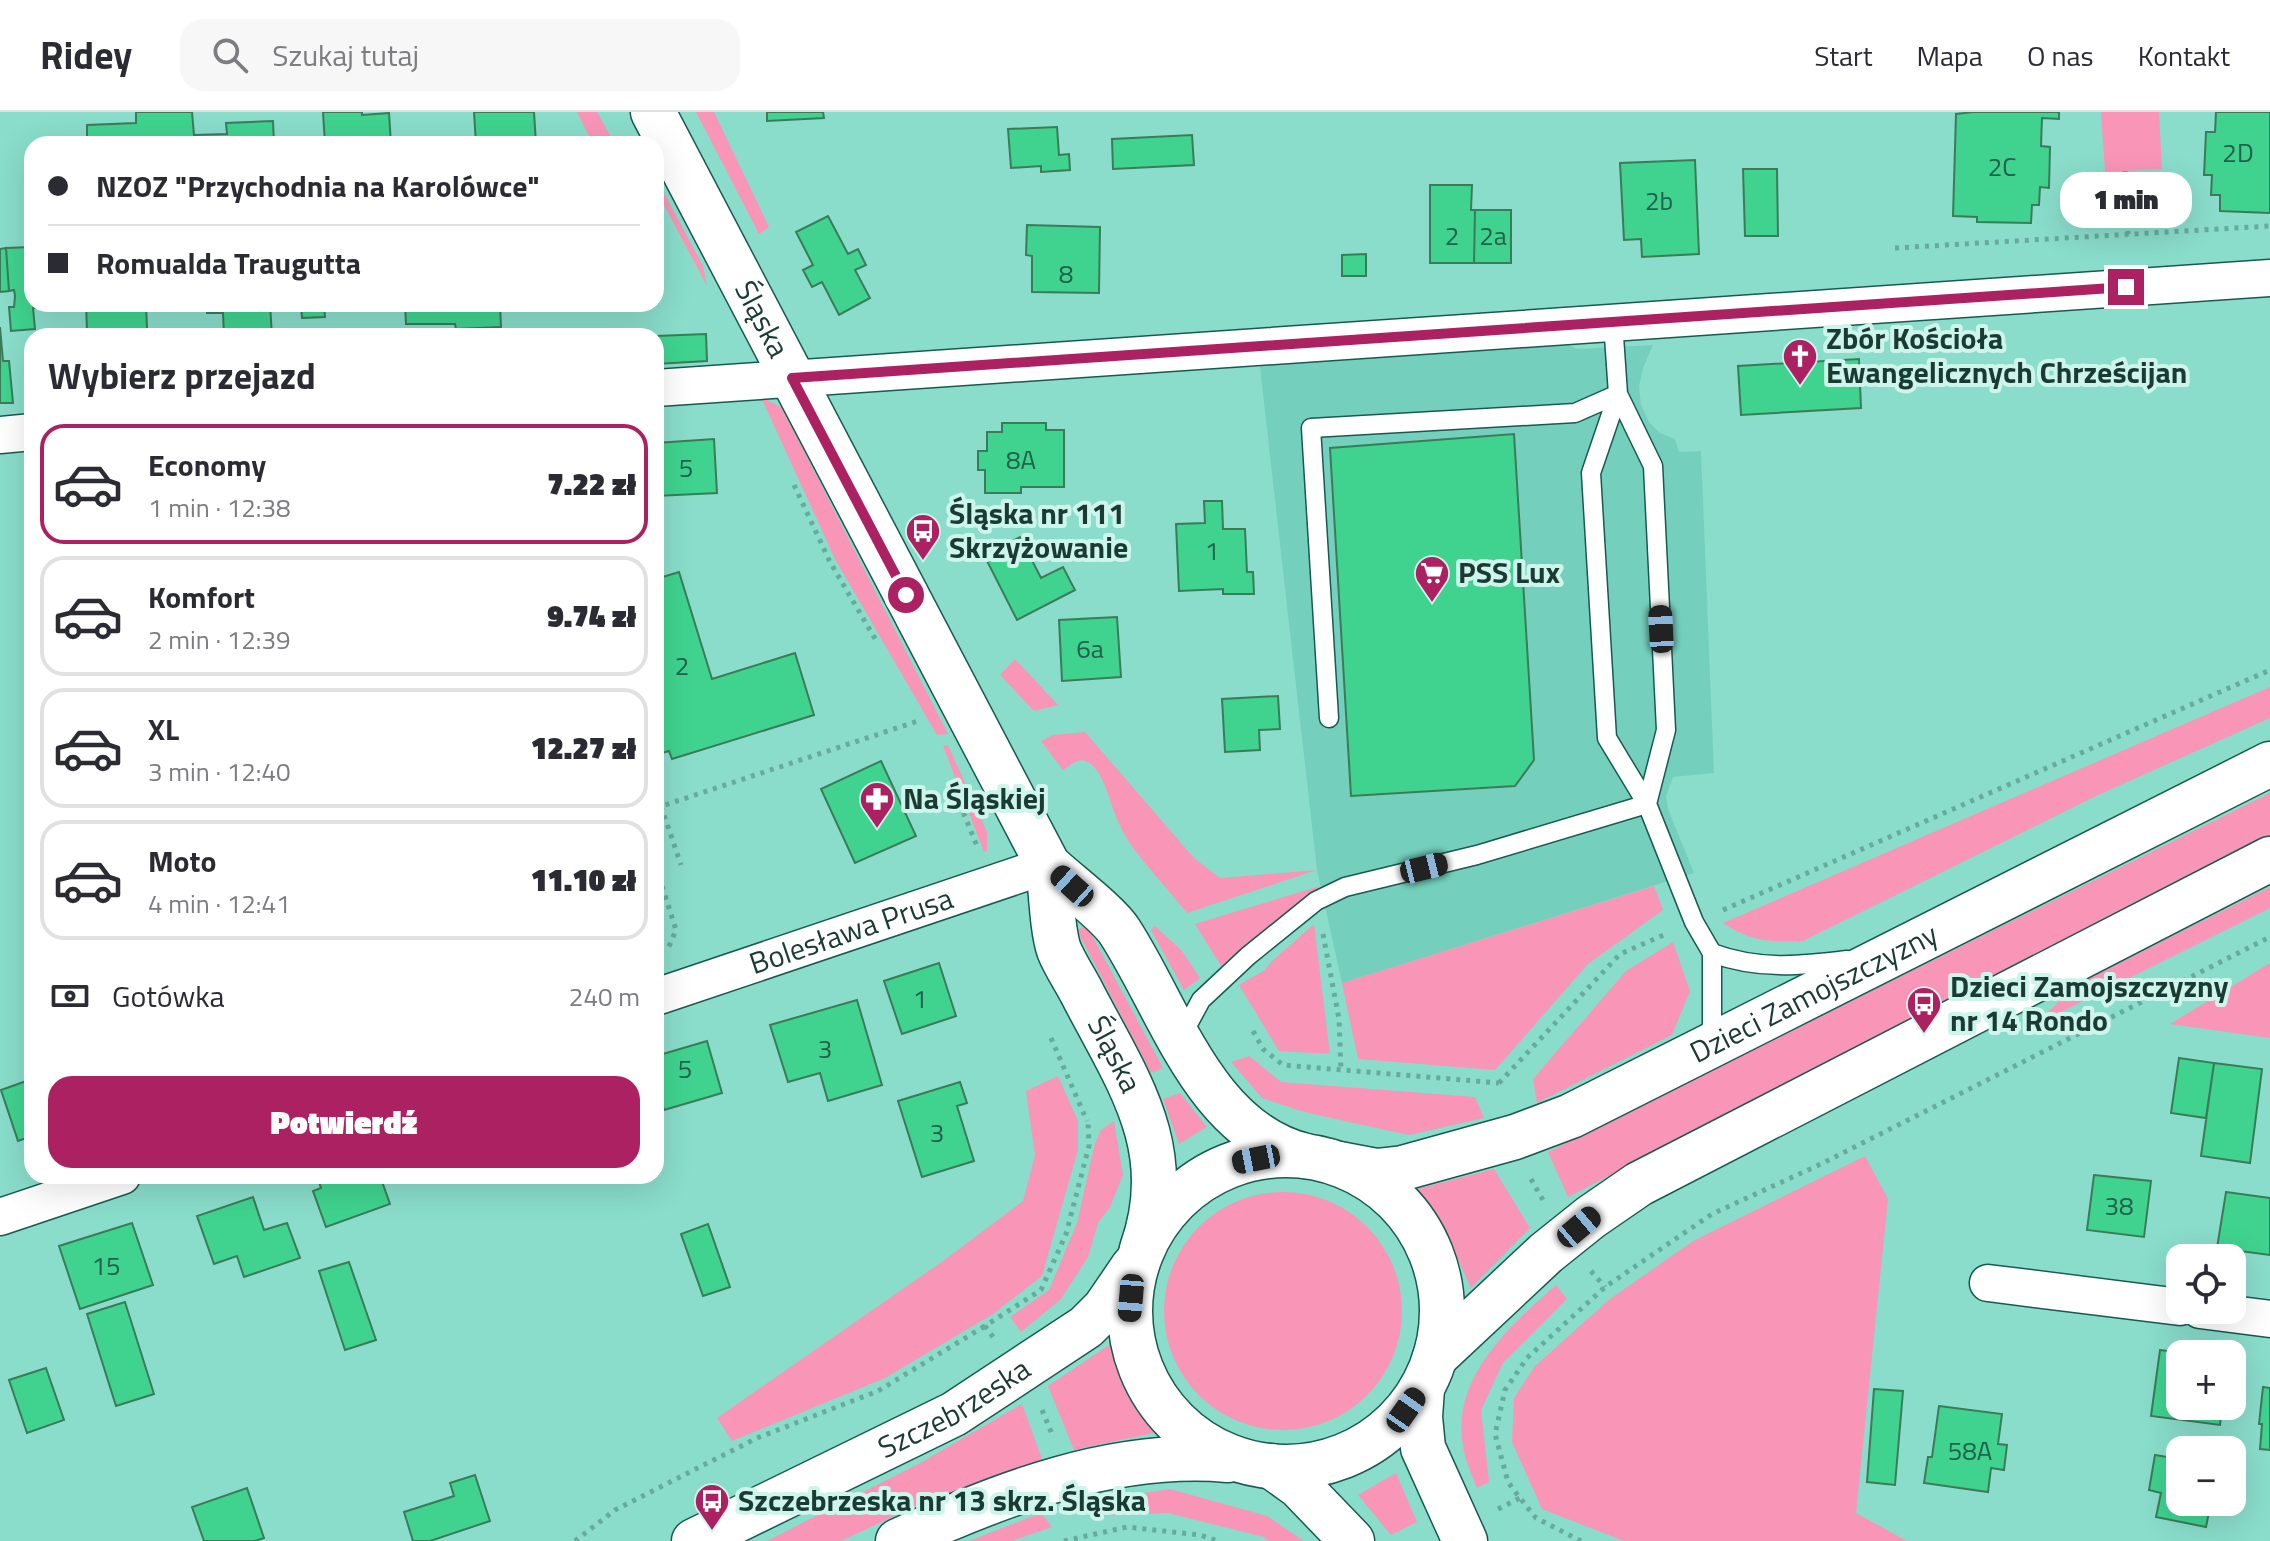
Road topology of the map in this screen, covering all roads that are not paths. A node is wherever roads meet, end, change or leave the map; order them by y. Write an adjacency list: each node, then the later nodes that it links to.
1 (653, 112): 4 (main road, Śląska)
2 (2270, 278): 3 (street)
3 (1613, 322): 4 (street); 6 (lane)
4 (792, 378): 5 (street); 13 (main road, Śląska)
5 (664, 387)
6 (1618, 394): 9 (lane); 11 (lane); 11 (lane)
7 (24, 433): 8 (street)
8 (0, 435)
9 (1329, 718)
10 (2270, 764): 15 (main road, Dzieci Zamojszczyzny)
11 (1647, 804): 14 (lane); 17 (lane)
12 (2270, 859): 27 (main road)
13 (1048, 865): 16 (street, Bolesława Prusa); 17 (main road, Śląska); 22 (main road, Śląska)
14 (1712, 953): 15 (lane); 18 (lane)
15 (1890, 955): 18 (main road, Dzieci Zamojszczyzny)
16 (664, 994)
17 (1180, 1040): 19 (main road, Śląska)
18 (1709, 1047): 19 (main road, Dzieci Zamojszczyzny)
19 (1323, 1160): 22 (main road, Szczebrzeska); 27 (main road)
20 (98, 1184): 21 (street)
21 (0, 1217)
22 (1140, 1254): 28 (main road); 30 (main road, Szczebrzeska)
23 (1988, 1283): 24 (street)
24 (2166, 1305)
25 (2246, 1316): 26 (street)
26 (2270, 1319)
27 (1428, 1372): 28 (main road); 29 (main road)
28 (1259, 1464): 31 (main road); 32 (main road)
29 (1478, 1527)
30 (694, 1541)
31 (898, 1541)
32 (1352, 1541)

